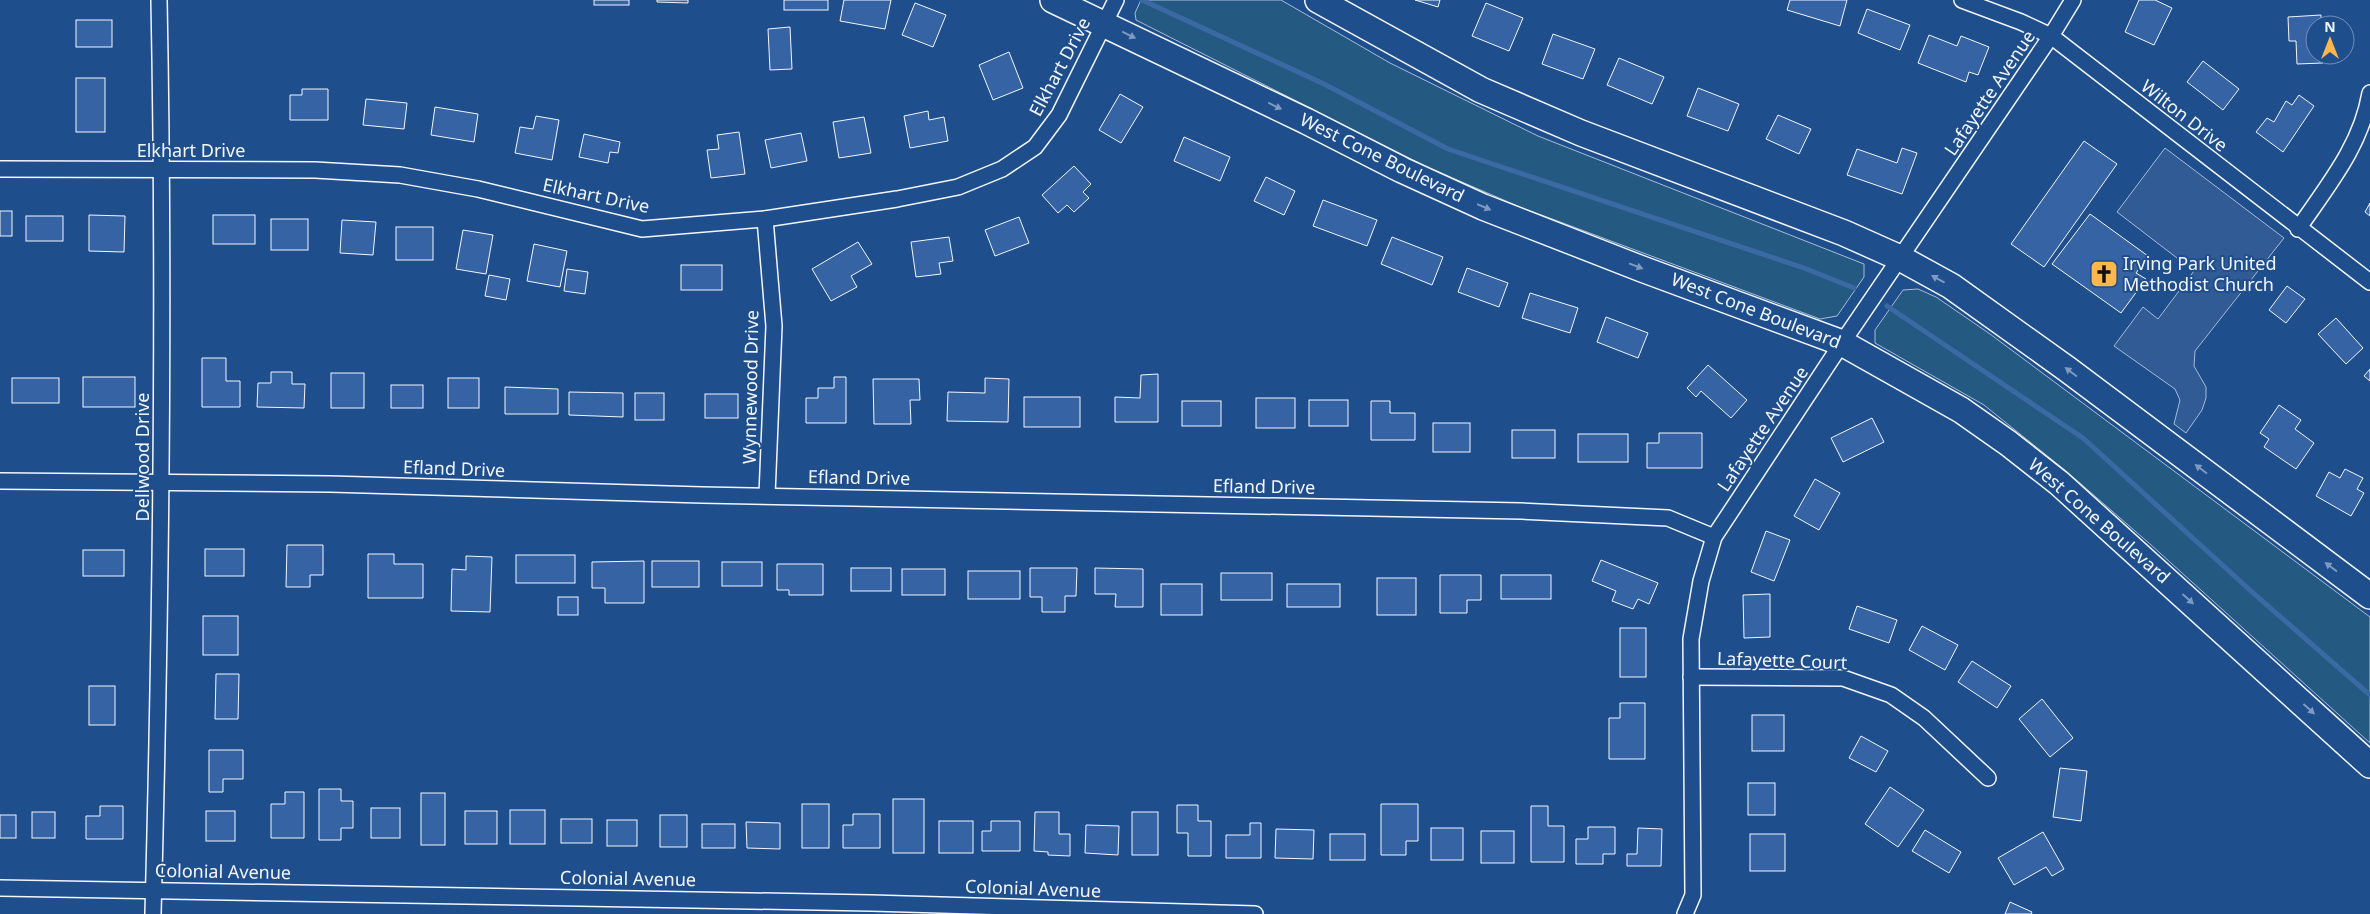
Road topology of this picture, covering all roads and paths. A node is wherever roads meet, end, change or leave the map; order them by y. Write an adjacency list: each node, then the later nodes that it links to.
1 (159, 0): 11 (street, Dellwood Drive)
2 (1053, 0): 7 (main road, West Cone Boulevard)
3 (1116, 0): 7 (street, Elkhart Drive)
4 (1318, 0): 14 (main road)
5 (1962, 0): 8 (street, Wilton Drive)
6 (2073, 0): 8 (street, Lafayette Avenue)
7 (1104, 24): 12 (street, Elkhart Drive); 16 (main road, West Cone Boulevard, one-way to 16)
8 (2051, 36): 13 (street, Wilton Drive); 14 (street, Lafayette Avenue)
9 (2370, 94): 13 (street)
10 (0, 168): 11 (street, Elkhart Drive)
11 (162, 169): 12 (street, Elkhart Drive); 18 (street, Dellwood Drive)
12 (765, 219): 19 (street, Wynnewood Drive)
13 (2298, 229): 15 (street, Wilton Drive)
14 (1900, 258): 16 (street, Lafayette Avenue); 21 (main road, one-way to 14)
15 (2370, 282)
16 (1842, 343): 20 (street, Lafayette Avenue); 23 (main road, West Cone Boulevard, one-way to 23)
17 (0, 481): 18 (street, Efland Drive)
18 (162, 483): 19 (street, Efland Drive); 26 (street, Dellwood Drive)
19 (767, 495): 20 (street, Efland Drive)
20 (1714, 537): 22 (street, Lafayette Avenue)
21 (2370, 596)
22 (1691, 677): 24 (street, Lafayette Court); 30 (street, Lafayette Avenue)
23 (2370, 765)
24 (1988, 778)
25 (0, 888): 26 (street, Colonial Avenue)
26 (154, 890): 27 (street, Colonial Avenue); 28 (street, Dellwood Drive)
27 (871, 908): 29 (street, Colonial Avenue)
28 (153, 914)
29 (1255, 914)
30 (1684, 914)

